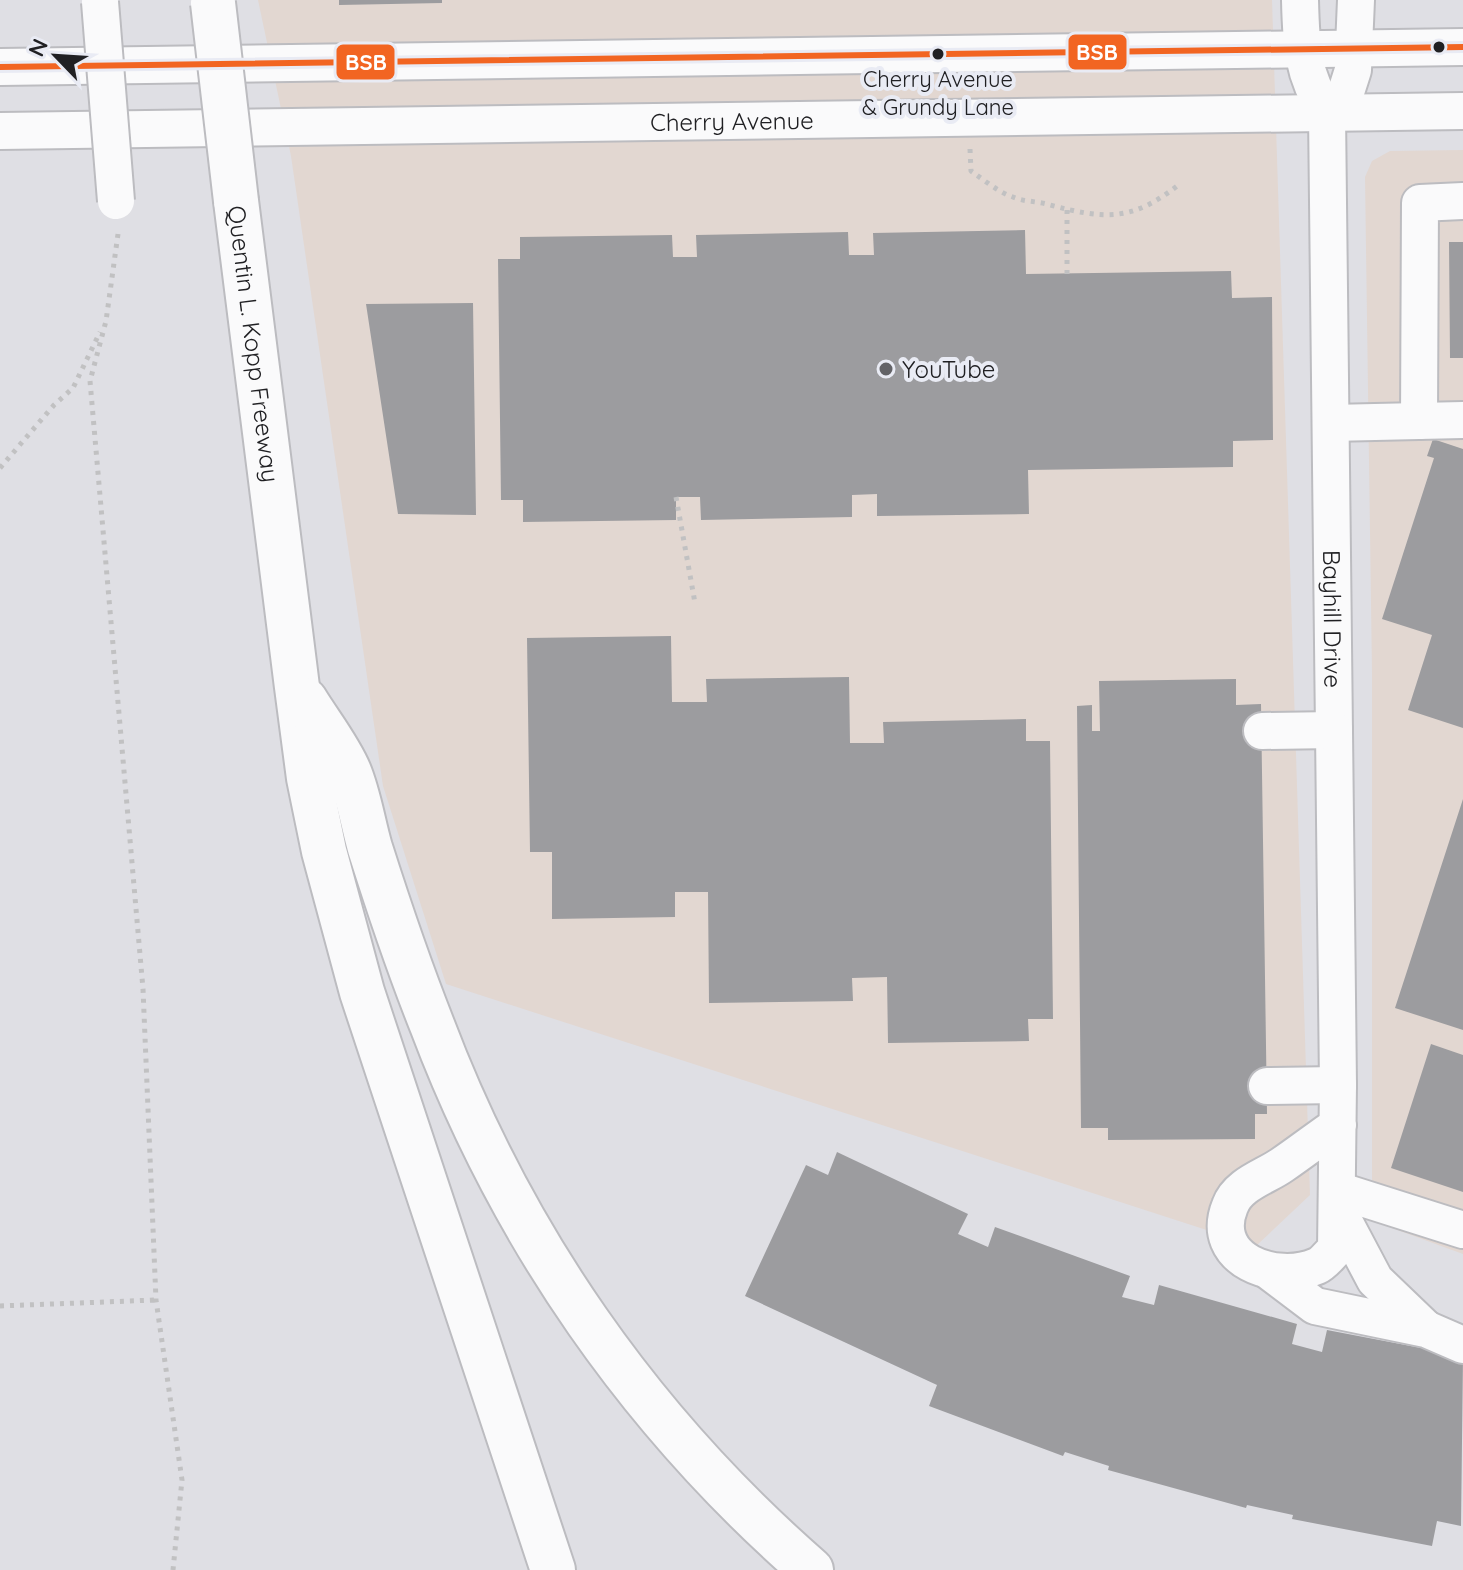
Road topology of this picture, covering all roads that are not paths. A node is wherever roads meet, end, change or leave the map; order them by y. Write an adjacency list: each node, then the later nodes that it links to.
1 (1300, 0): 7 (street, Bayhill Drive)
2 (1356, 0): 6 (street)
3 (100, 1): 12 (street, bridge)
4 (213, 2): 17 (highway, Quentin L. Kopp Freeway, bridge)
5 (1463, 47): 6 (street)
6 (1356, 49): 7 (street); 10 (street)
7 (1301, 50): 8 (street); 10 (street, Bayhill Drive)
8 (0, 67)
9 (1463, 111): 10 (street, Cherry Avenue)
10 (1327, 113): 11 (street, Cherry Avenue); 16 (street, Bayhill Drive)
11 (0, 131)
12 (116, 201)
13 (1463, 201): 15 (street)
14 (1463, 420): 15 (street)
15 (1419, 421): 16 (street)
16 (1331, 423): 18 (street, Bayhill Drive)
17 (297, 687): 30 (highway, Quentin L. Kopp Freeway); 31 (highway)
18 (1334, 730): 19 (street); 20 (street, Bayhill Drive)
19 (1262, 731)
20 (1338, 1085): 21 (street); 22 (street, Bayhill Drive)
21 (1267, 1086)
22 (1338, 1125): 23 (street, Bayhill Drive); 25 (street)
23 (1336, 1199): 24 (street); 25 (street, Bayhill Drive); 26 (street)
24 (1463, 1230)
25 (1270, 1272): 27 (street)
26 (1375, 1280): 27 (street); 28 (street)
27 (1341, 1311): 28 (street)
28 (1426, 1329): 29 (street)
29 (1463, 1345)
30 (553, 1570)
31 (811, 1570)

